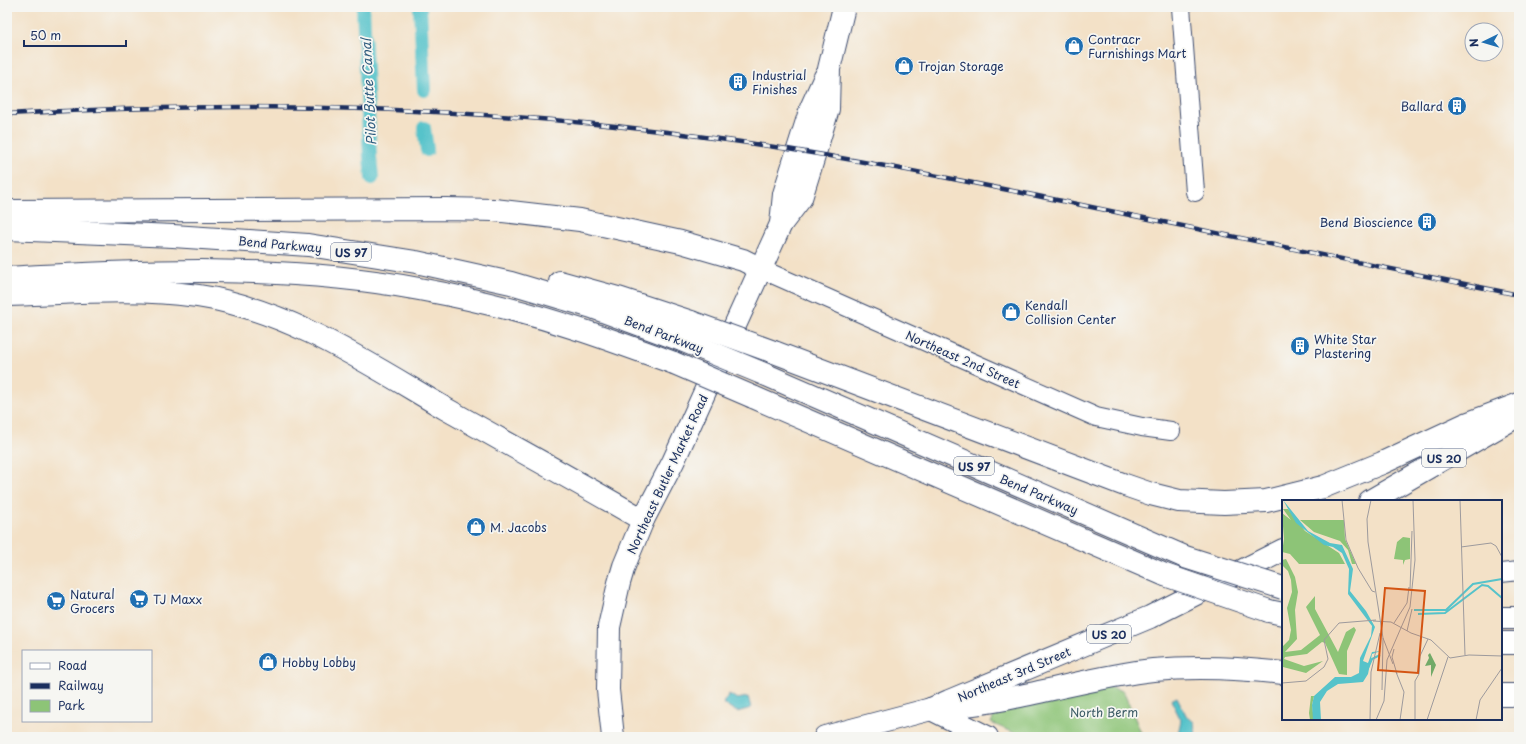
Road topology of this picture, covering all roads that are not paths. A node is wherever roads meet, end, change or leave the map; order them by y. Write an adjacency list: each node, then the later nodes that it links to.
1 (844, 7): 6 (main road, Northeast Butler Market Road)
2 (1181, 7): 3 (street)
3 (1195, 192)
4 (7, 211): 6 (main road)
5 (7, 229): 9 (main road, Bend Parkway / US 97)
6 (761, 269): 12 (street, Northeast 2nd Street); 14 (main road, Northeast Butler Market Road)
7 (7, 278): 19 (main road, Bend Parkway / US 97, bridge)
8 (7, 295): 14 (main road)
9 (687, 331): 10 (main road, bridge); 18 (main road, Bend Parkway / US 97, bridge)
10 (1519, 404)
11 (1519, 415): 13 (main road, US 20)
12 (1171, 431)
13 (1372, 500)
14 (643, 520): 28 (main road, Northeast Butler Market Road)
15 (1282, 551): 27 (main road, Northeast 3rd Street / US 20)
16 (1519, 571): 17 (street)
17 (1502, 572)
18 (1282, 588)
19 (1276, 612)
20 (1502, 618): 21 (main road)
21 (1519, 618)
22 (1502, 643): 23 (main road)
23 (1519, 643)
24 (1282, 673): 27 (main road)
25 (1502, 694): 26 (main road)
26 (1519, 695)
27 (931, 709): 29 (main road, Northeast 3rd Street / US 20); 30 (main road)
28 (613, 737)
29 (825, 737)
30 (986, 737)

